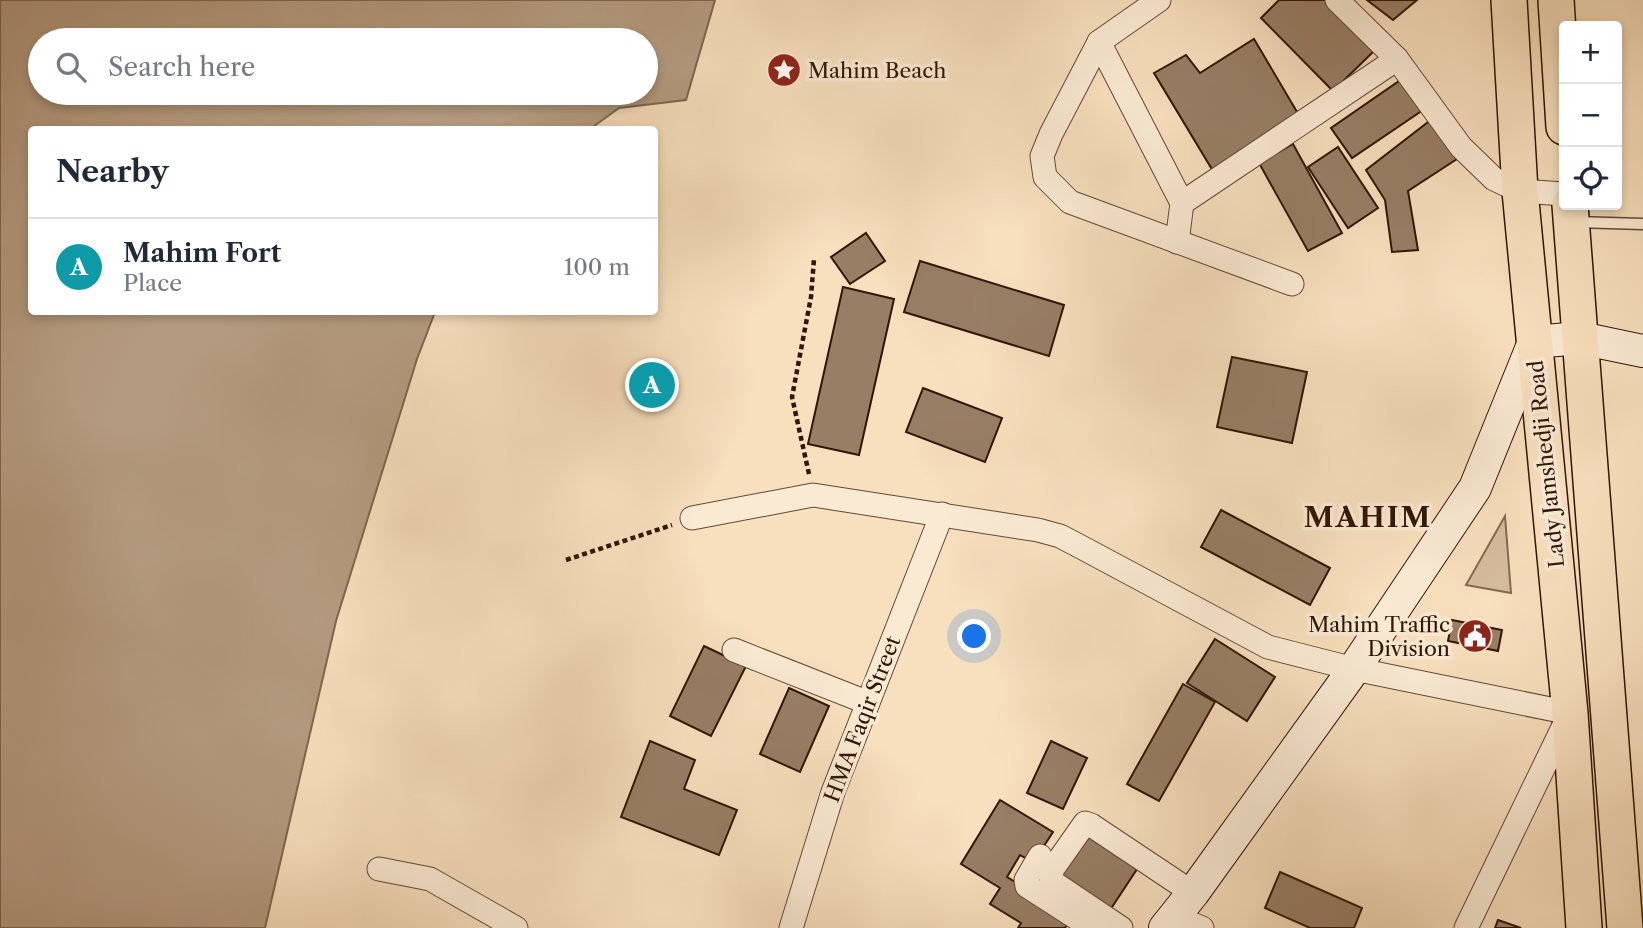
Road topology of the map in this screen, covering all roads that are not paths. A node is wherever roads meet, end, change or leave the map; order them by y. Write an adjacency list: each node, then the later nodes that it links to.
1 (1159, 0): 5 (street)
2 (1337, 0): 6 (street)
3 (1508, 0): 8 (main road, Lady Jamshedji Road)
4 (1556, 0): 7 (main road)
5 (1099, 43): 9 (street); 14 (street)
6 (1397, 60): 8 (street); 9 (street)
7 (1561, 84)
8 (1520, 191): 10 (street); 17 (main road, Lady Jamshedji Road)
9 (1182, 203): 14 (street)
10 (1559, 204)
11 (1569, 210): 16 (main road, Lady Jamshedji Road)
12 (1582, 210): 13 (lane)
13 (1643, 224)
14 (1177, 242): 15 (street)
15 (1292, 284)
16 (1580, 338): 17 (street); 18 (street); 34 (main road, Lady Jamshedji Road)
17 (1534, 342): 22 (street); 24 (main road, Lady Jamshedji Road)
18 (1643, 351)
19 (942, 514): 20 (street); 22 (street); 23 (street, HMA Faqir Street)
20 (692, 518)
21 (734, 650): 23 (street)
22 (1354, 668): 24 (street); 27 (street)
23 (866, 702): 30 (street, HMA Faqir Street)
24 (1570, 713): 32 (street); 33 (main road, Lady Jamshedji Road)
25 (1040, 856): 28 (street)
26 (379, 869): 29 (street)
27 (1183, 916): 31 (street)
28 (1084, 926)
29 (516, 928)
30 (791, 928)
31 (1121, 928)
32 (1466, 928)
33 (1584, 928)
34 (1625, 928)

